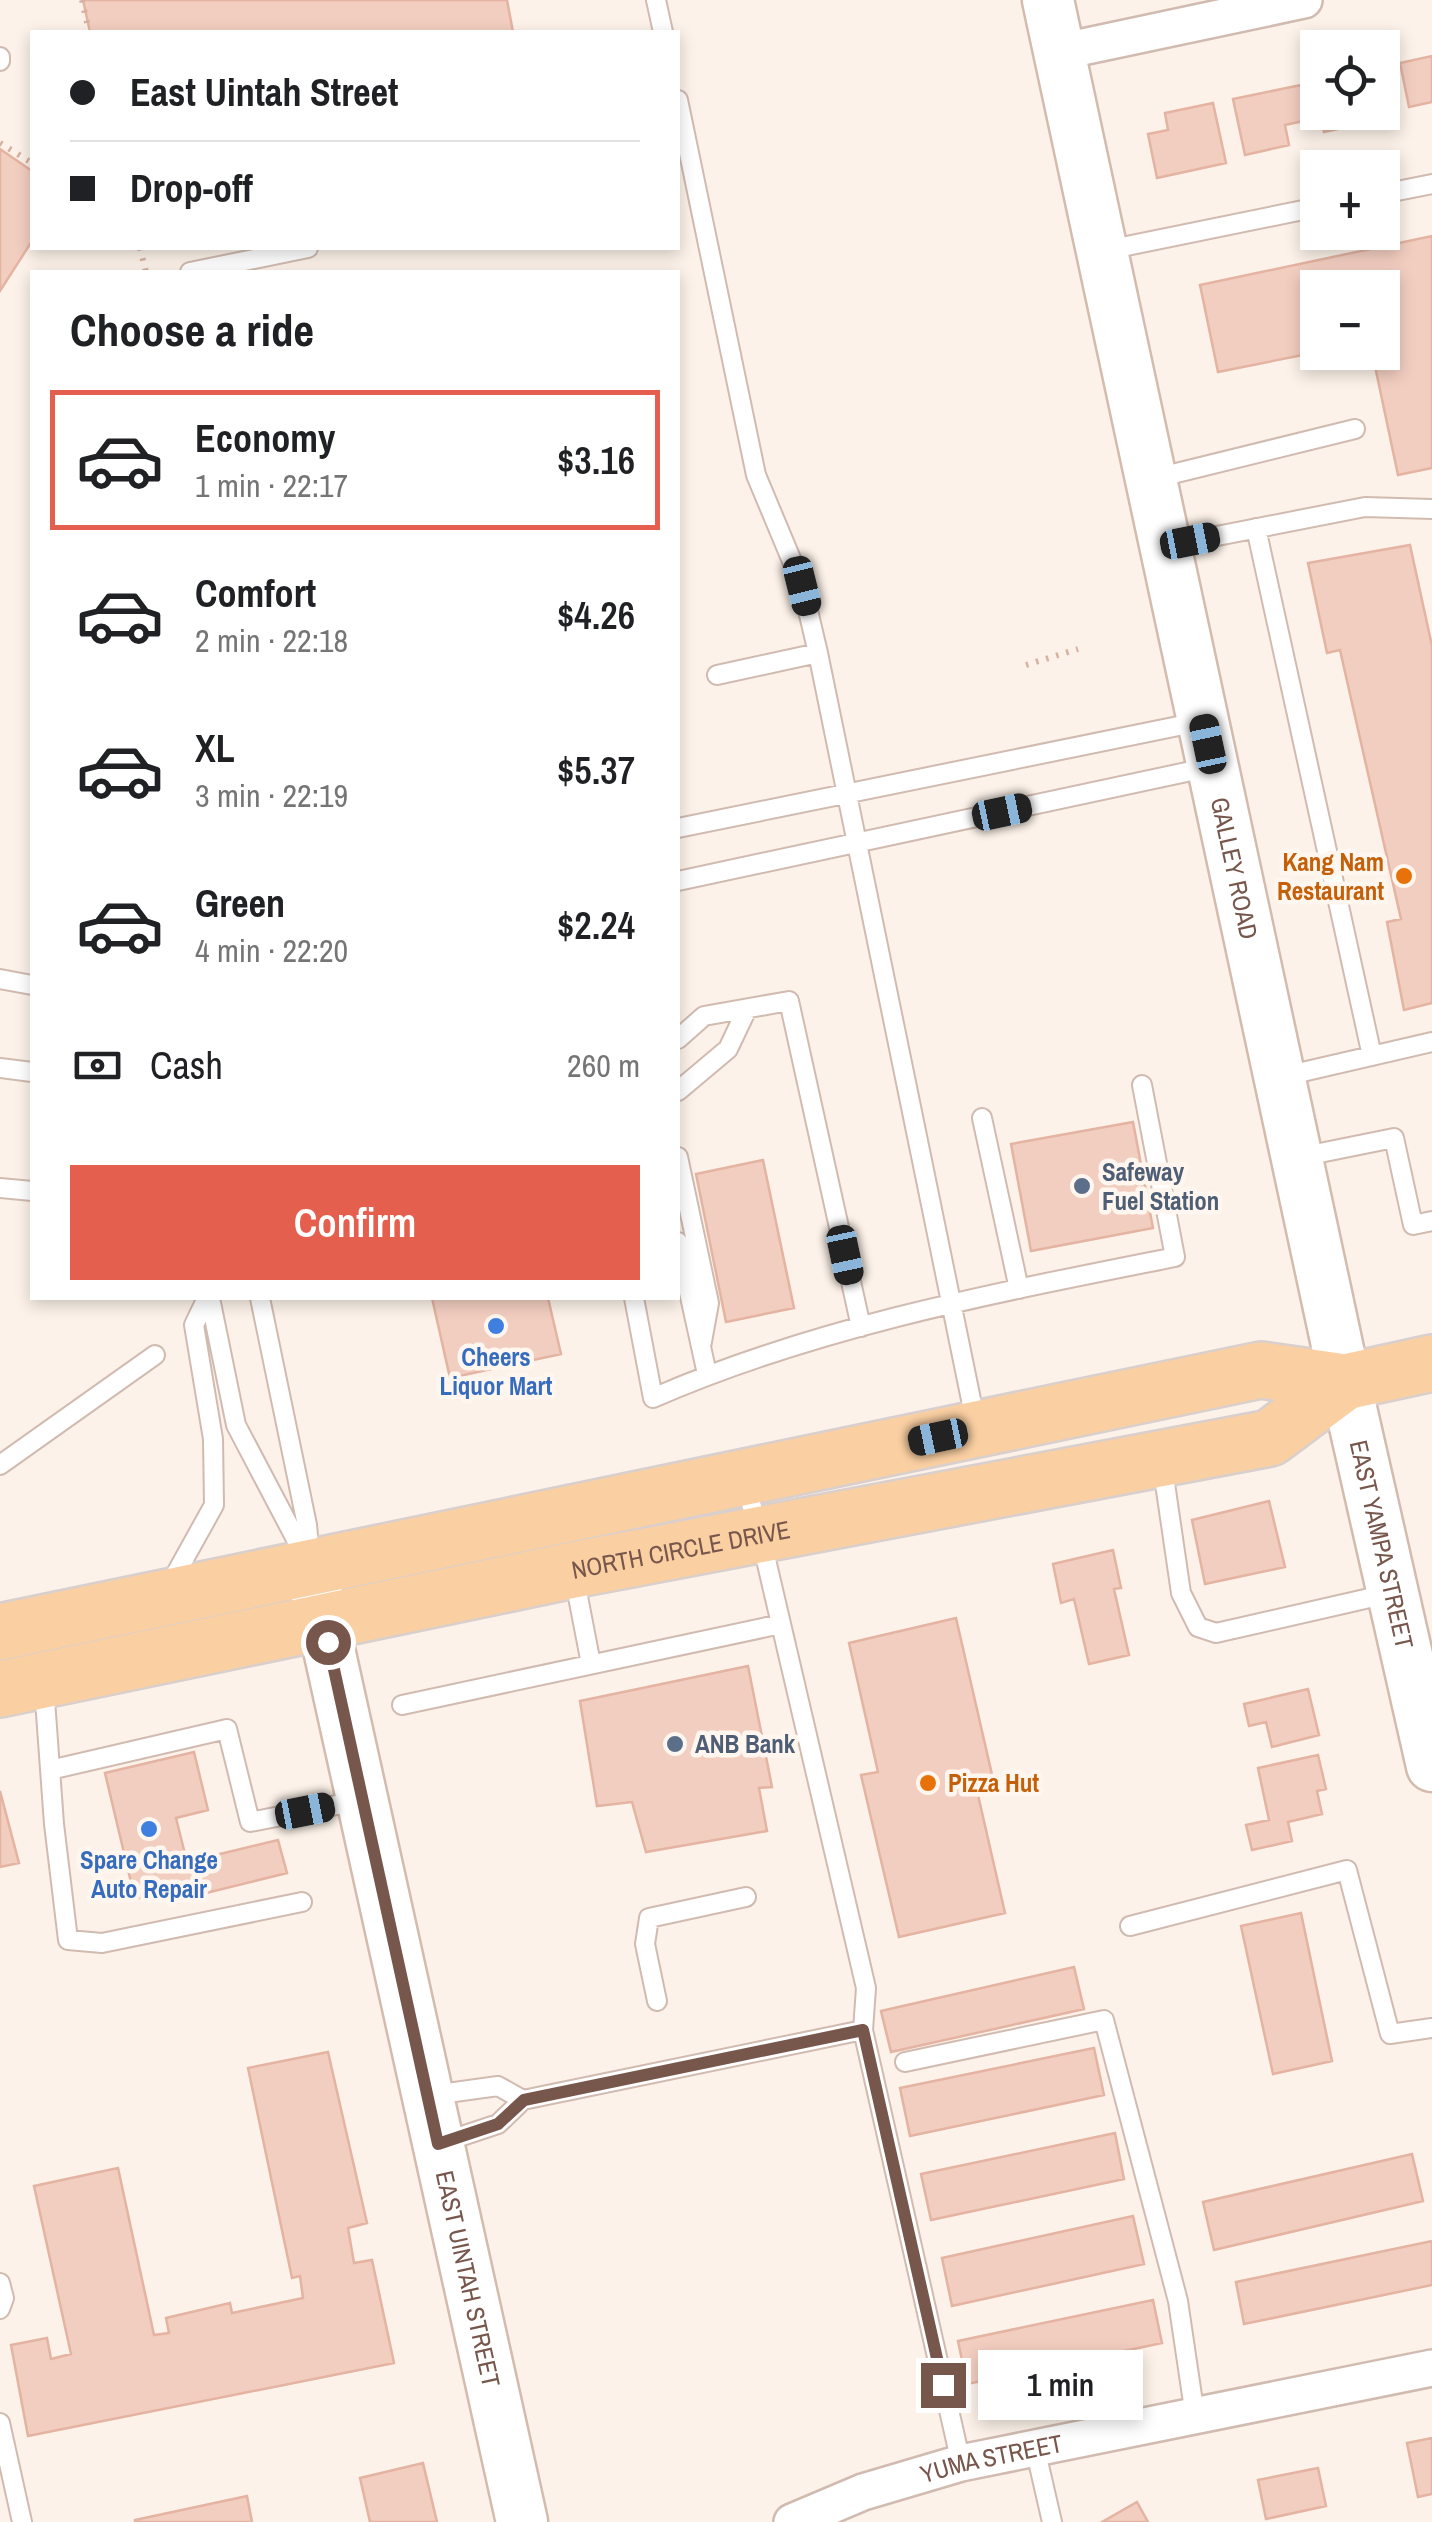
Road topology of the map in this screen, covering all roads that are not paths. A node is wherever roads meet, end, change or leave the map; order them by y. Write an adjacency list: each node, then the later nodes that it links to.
1 (656, 0): 4 (lane)
2 (1048, 0): 5 (main road, GALLEY ROAD)
3 (1304, 0): 5 (street)
4 (663, 30)
5 (1059, 52): 12 (main road, GALLEY ROAD)
6 (680, 120): 7 (lane)
7 (685, 170): 19 (lane)
8 (1432, 184): 9 (lane)
9 (1400, 190)
10 (1300, 211): 12 (lane)
11 (298, 250): 13 (lane)
12 (1102, 251): 15 (main road, GALLEY ROAD)
13 (200, 270)
14 (1355, 429): 15 (lane)
15 (1152, 480): 18 (main road, GALLEY ROAD)
16 (1432, 510): 17 (lane)
17 (1256, 528): 18 (lane); 31 (lane)
18 (1166, 546): 21 (main road, GALLEY ROAD)
19 (818, 653): 20 (lane); 22 (lane)
20 (717, 675)
21 (1208, 744): 22 (lane); 24 (lane); 34 (main road, GALLEY ROAD)
22 (848, 794): 23 (lane); 24 (lane)
23 (680, 828)
24 (857, 843): 25 (lane); 49 (lane)
25 (680, 881)
26 (0, 979): 27 (lane)
27 (30, 985)
28 (747, 1009): 29 (lane); 36 (lane); 50 (lane)
29 (680, 1036)
30 (1432, 1042): 31 (lane)
31 (1372, 1056): 34 (lane)
32 (0, 1068): 33 (lane)
33 (30, 1072)
34 (1279, 1078): 38 (main road, GALLEY ROAD)
35 (1142, 1085): 44 (lane)
36 (680, 1089)
37 (982, 1118): 44 (lane)
38 (1296, 1157): 42 (lane); 55 (main road, GALLEY ROAD)
39 (680, 1166): 51 (lane)
40 (0, 1188): 41 (lane)
41 (30, 1191)
42 (1432, 1220)
43 (680, 1251): 51 (lane)
44 (1019, 1288): 49 (lane)
45 (207, 1300): 64 (lane)
46 (208, 1300): 61 (lane)
47 (260, 1300): 61 (lane)
48 (634, 1300): 54 (lane)
49 (952, 1306): 50 (lane); 56 (lane)
50 (861, 1328): 54 (lane)
51 (701, 1347): 54 (lane)
52 (155, 1355): 58 (lane)
53 (1432, 1364): 55 (main road, NORTH CIRCLE DRIVE)
54 (707, 1374)
55 (1345, 1382): 56 (main road, NORTH CIRCLE DRIVE); 57 (main road, NORTH CIRCLE DRIVE); 63 (main road, EAST YAMPA STREET)
56 (978, 1429): 59 (main road, NORTH CIRCLE DRIVE)
57 (1162, 1460): 60 (main road, NORTH CIRCLE DRIVE); 63 (lane)
58 (0, 1464)
59 (743, 1478): 60 (lane); 61 (main road, NORTH CIRCLE DRIVE)
60 (760, 1534): 62 (main road, NORTH CIRCLE DRIVE); 66 (lane)
61 (311, 1568): 64 (main road, NORTH CIRCLE DRIVE); 65 (main road, EAST UINTAH STREET)
62 (573, 1570): 65 (main road, NORTH CIRCLE DRIVE); 68 (lane)
63 (1393, 1592): 71 (main road, EAST YAMPA STREET)
64 (162, 1598): 67 (main road, NORTH CIRCLE DRIVE)
65 (323, 1621): 69 (main road, NORTH CIRCLE DRIVE); 73 (main road, EAST UINTAH STREET)
66 (781, 1624): 68 (lane); 79 (lane)
67 (0, 1632)
68 (591, 1664): 70 (lane)
69 (22, 1685): 72 (lane)
70 (402, 1704)
71 (1432, 1766)
72 (50, 1770): 73 (lane); 75 (lane)
73 (362, 1800): 81 (main road, EAST UINTAH STREET)
74 (746, 1897): 77 (lane)
75 (302, 1902)
76 (1130, 1926): 78 (lane)
77 (658, 2002)
78 (1432, 2028)
79 (863, 2030): 82 (lane); 90 (lane)
80 (905, 2062): 87 (lane)
81 (428, 2096): 82 (lane); 83 (main road, EAST UINTAH STREET)
82 (524, 2100): 83 (lane)
83 (438, 2144): 92 (main road, EAST UINTAH STREET)
84 (0, 2283): 85 (lane)
85 (0, 2309)
86 (1432, 2368): 87 (street, YUMA STREET)
87 (1195, 2416): 89 (street, YUMA STREET)
88 (0, 2423): 91 (lane)
89 (1035, 2448): 90 (street, YUMA STREET); 94 (lane)
90 (961, 2463): 93 (street, YUMA STREET)
91 (22, 2522)
92 (522, 2522)
93 (792, 2522)
94 (1052, 2522)

